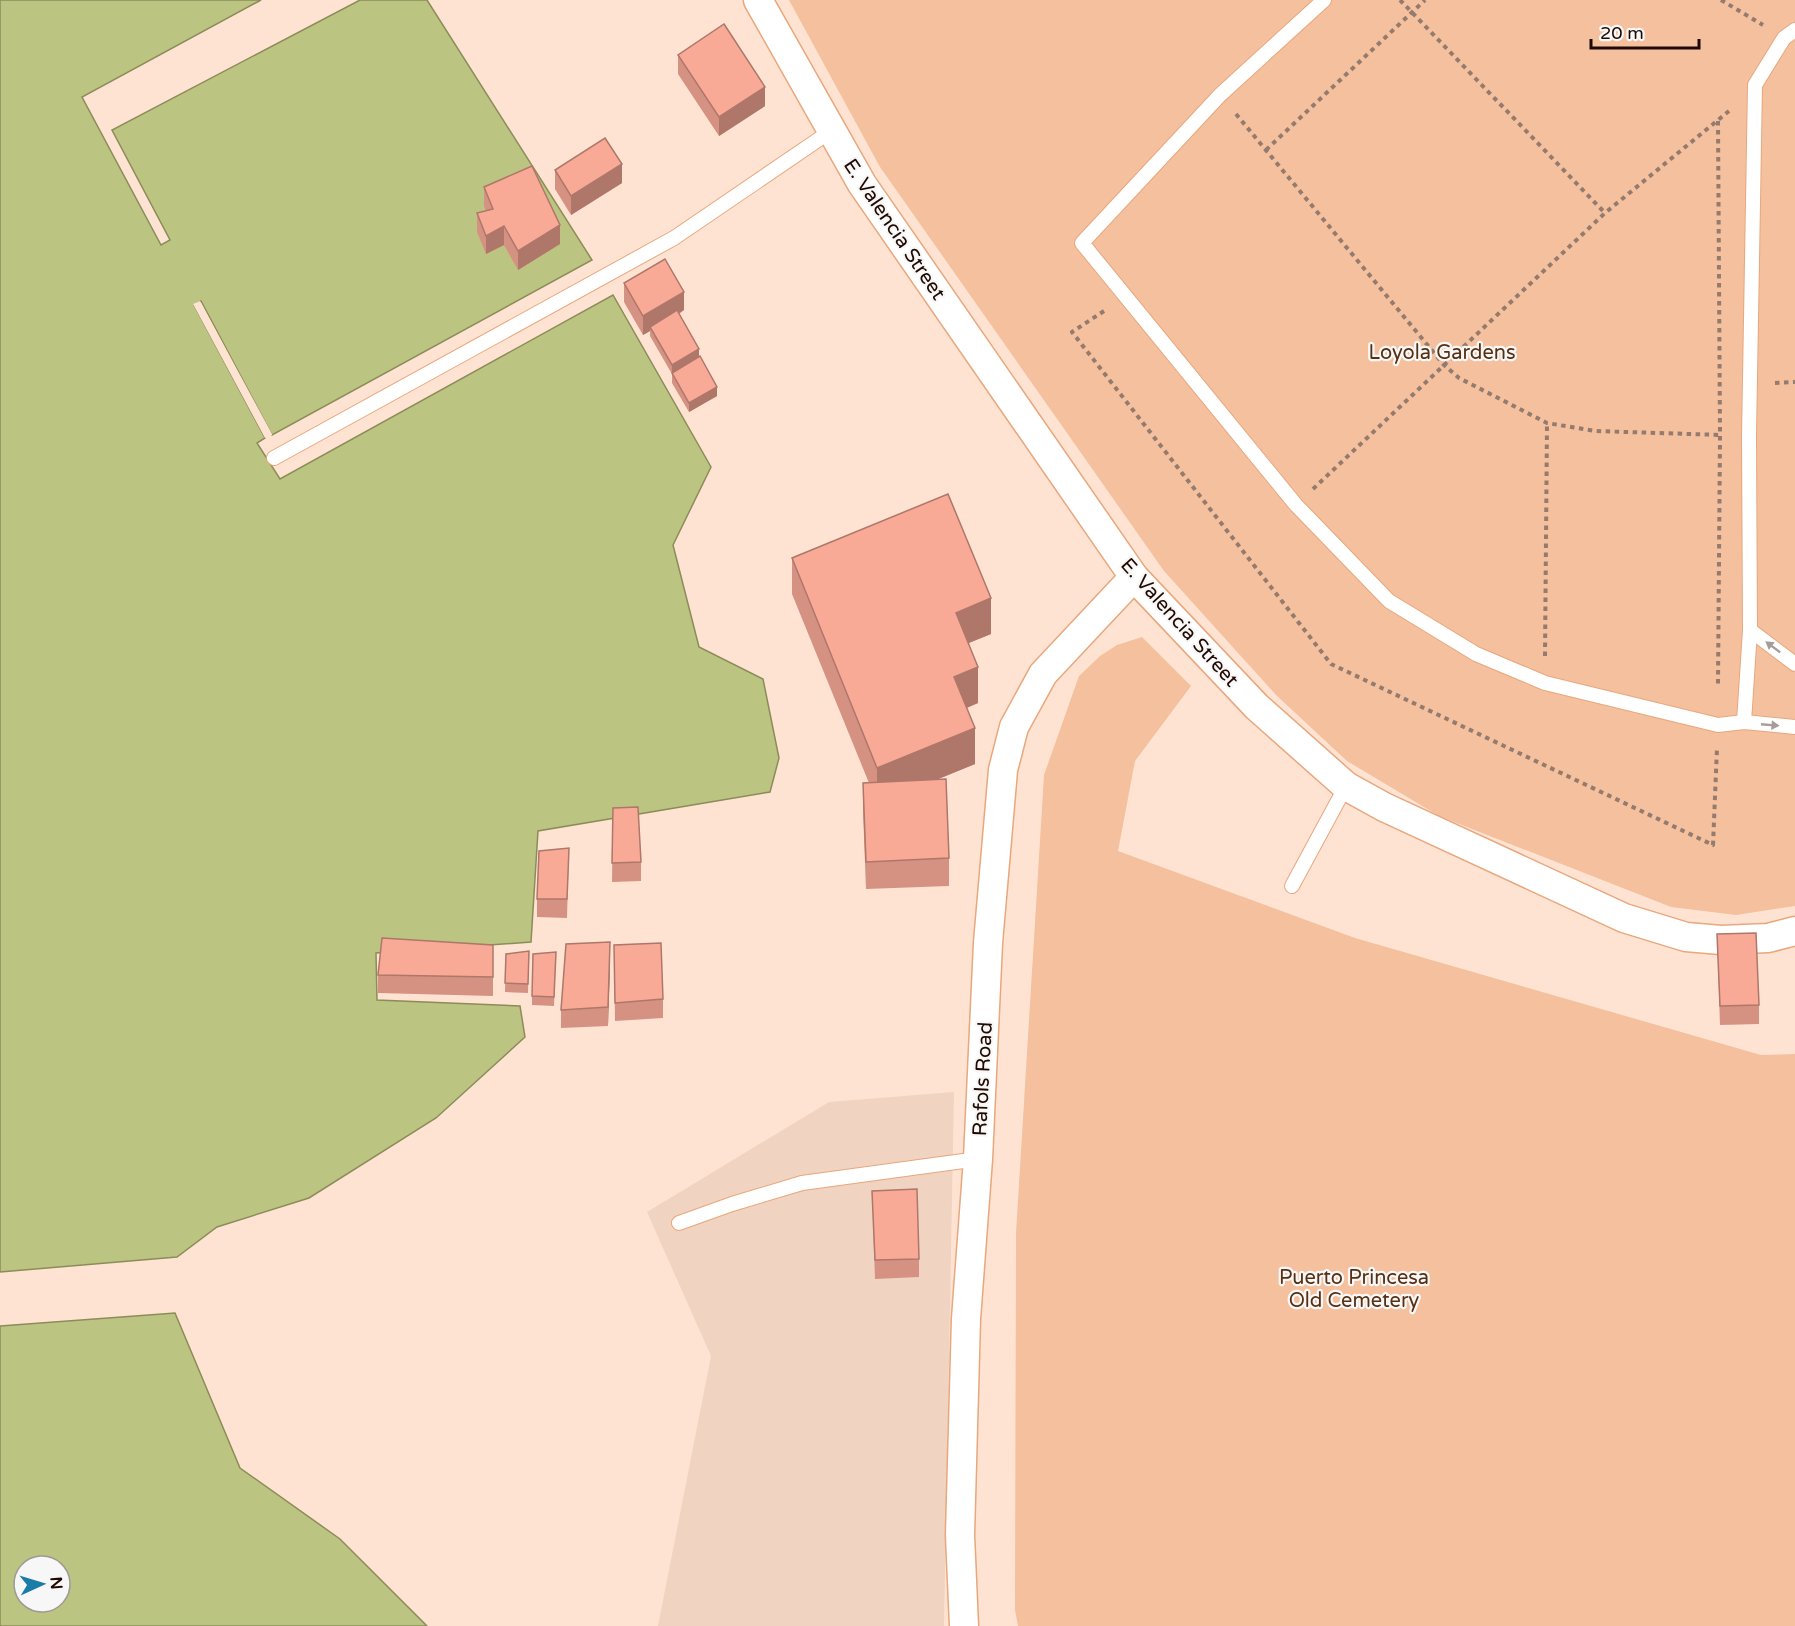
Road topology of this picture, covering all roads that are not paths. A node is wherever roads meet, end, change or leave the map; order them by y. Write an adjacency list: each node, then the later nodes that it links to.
1 (758, 0): 4 (street, E. Valencia Street)
2 (1324, 0): 9 (lane)
3 (1790, 34): 7 (lane)
4 (831, 131): 5 (lane); 6 (street, E. Valencia Street)
5 (274, 458)
6 (1134, 577): 11 (street, E. Valencia Street); 14 (street, Rafols Road)
7 (1750, 630): 8 (lane, one-way to 7); 9 (lane)
8 (1795, 664)
9 (1744, 722): 10 (lane, one-way to 10)
10 (1795, 727)
11 (1346, 786): 12 (lane); 13 (street, E. Valencia Street)
12 (1292, 885)
13 (1795, 931)
14 (978, 1158): 15 (lane); 16 (street, Rafols Road)
15 (679, 1223)
16 (964, 1626)

